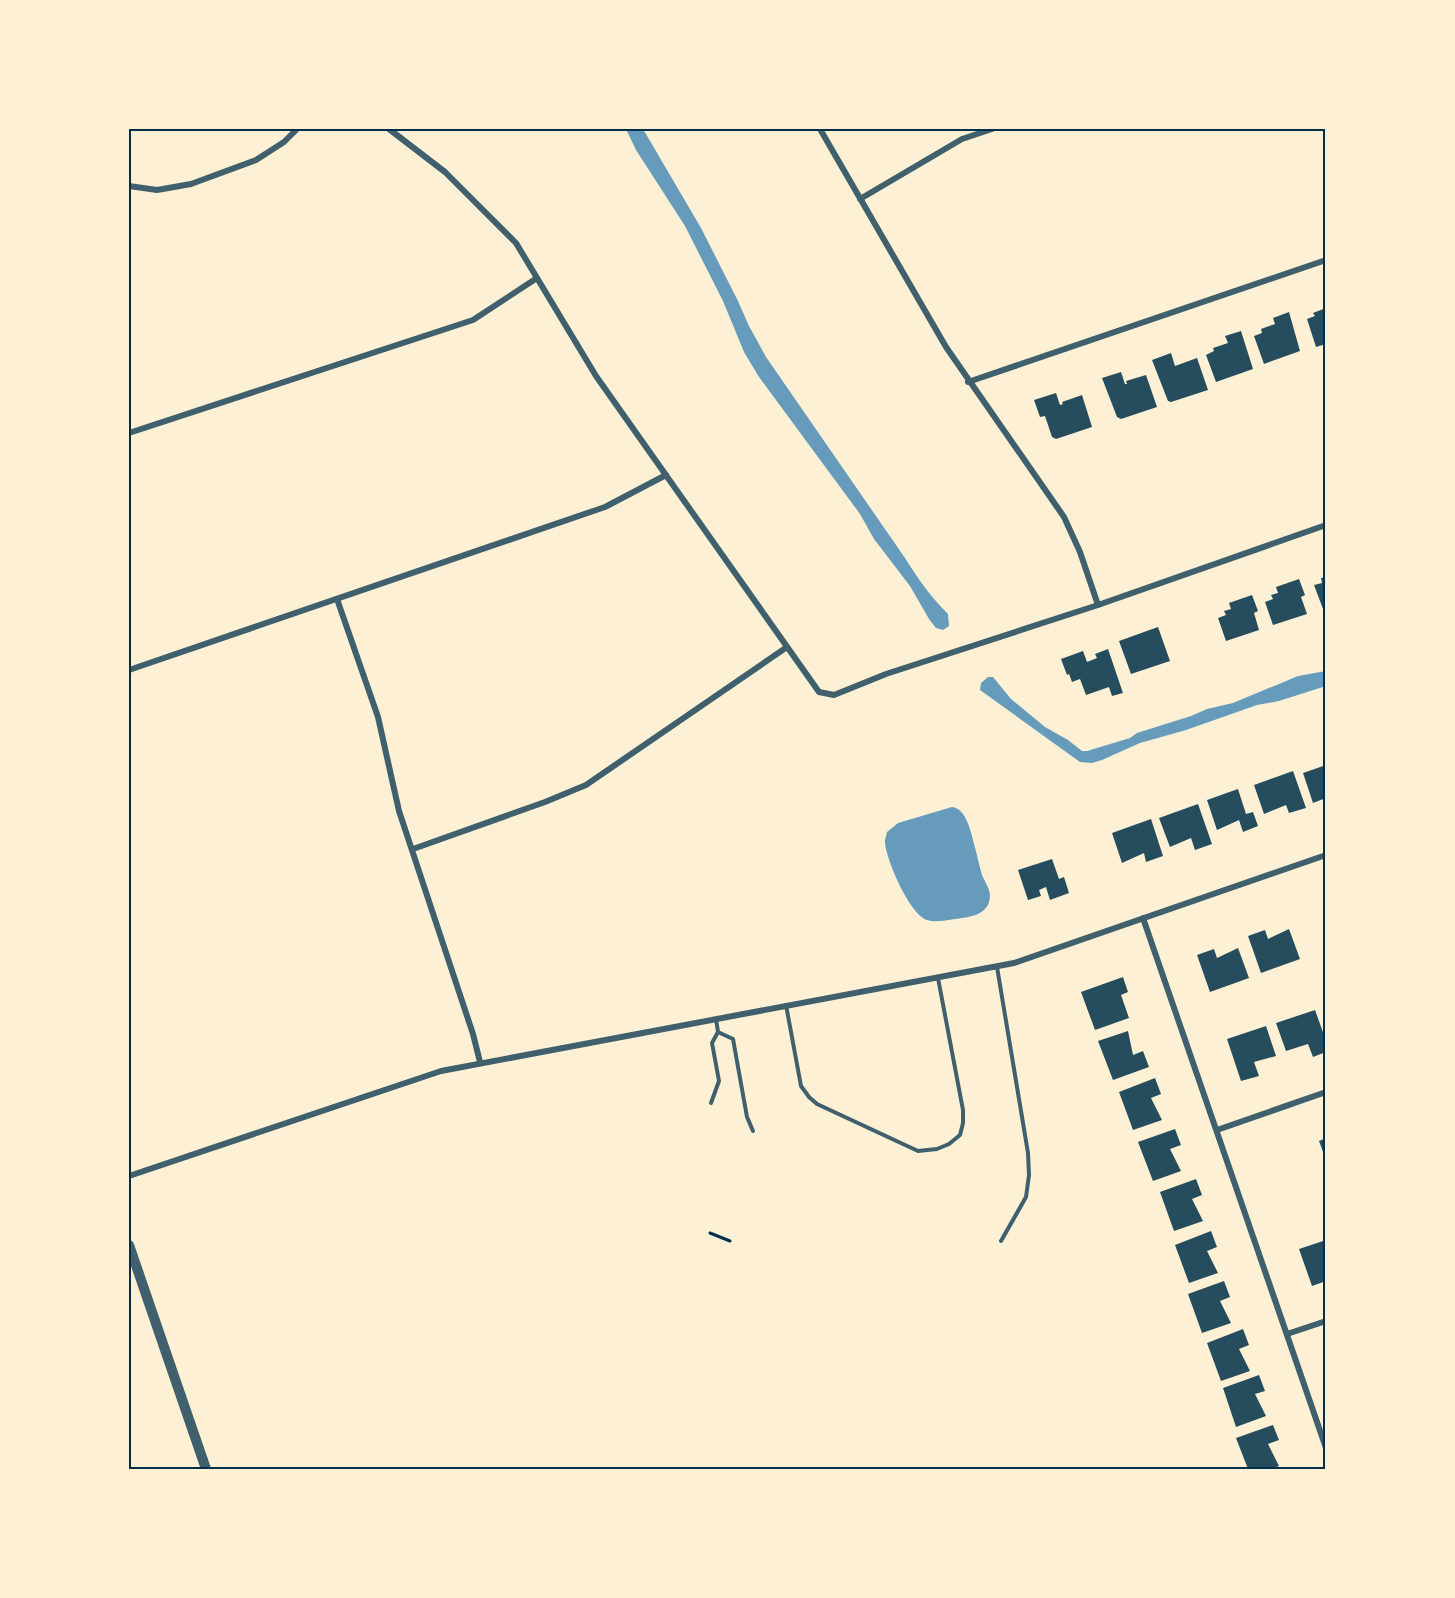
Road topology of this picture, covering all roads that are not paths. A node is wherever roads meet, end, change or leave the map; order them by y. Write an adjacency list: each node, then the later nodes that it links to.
1 (297, 129): 5 (street)
2 (389, 129): 8 (street)
3 (820, 129): 6 (street)
4 (992, 129): 6 (street)
5 (129, 186)
6 (860, 199): 9 (street)
7 (1326, 260): 9 (street)
8 (537, 278): 10 (street); 11 (street)
9 (968, 382): 14 (street)
10 (129, 434)
11 (666, 475): 13 (street); 15 (street)
12 (1326, 525): 14 (street)
13 (337, 599): 16 (street); 17 (street)
14 (1098, 605): 15 (street)
15 (788, 647): 17 (street)
16 (129, 670)
17 (413, 849): 25 (street)
18 (1326, 855): 19 (street)
19 (1143, 918): 20 (street); 28 (street)
20 (996, 967): 21 (street); 31 (lane)
21 (938, 978): 22 (street); 22 (lane)
22 (786, 1005): 23 (street)
23 (716, 1018): 24 (lane); 25 (street)
24 (718, 1032): 27 (lane); 29 (lane)
25 (480, 1062): 30 (street)
26 (1326, 1092): 28 (street)
27 (711, 1103)
28 (1216, 1130): 34 (street)
29 (753, 1131)
30 (129, 1176)
31 (1001, 1241)
32 (129, 1245): 36 (street)
33 (1326, 1321): 34 (street)
34 (1287, 1334): 35 (street)
35 (1326, 1448)
36 (206, 1469)

